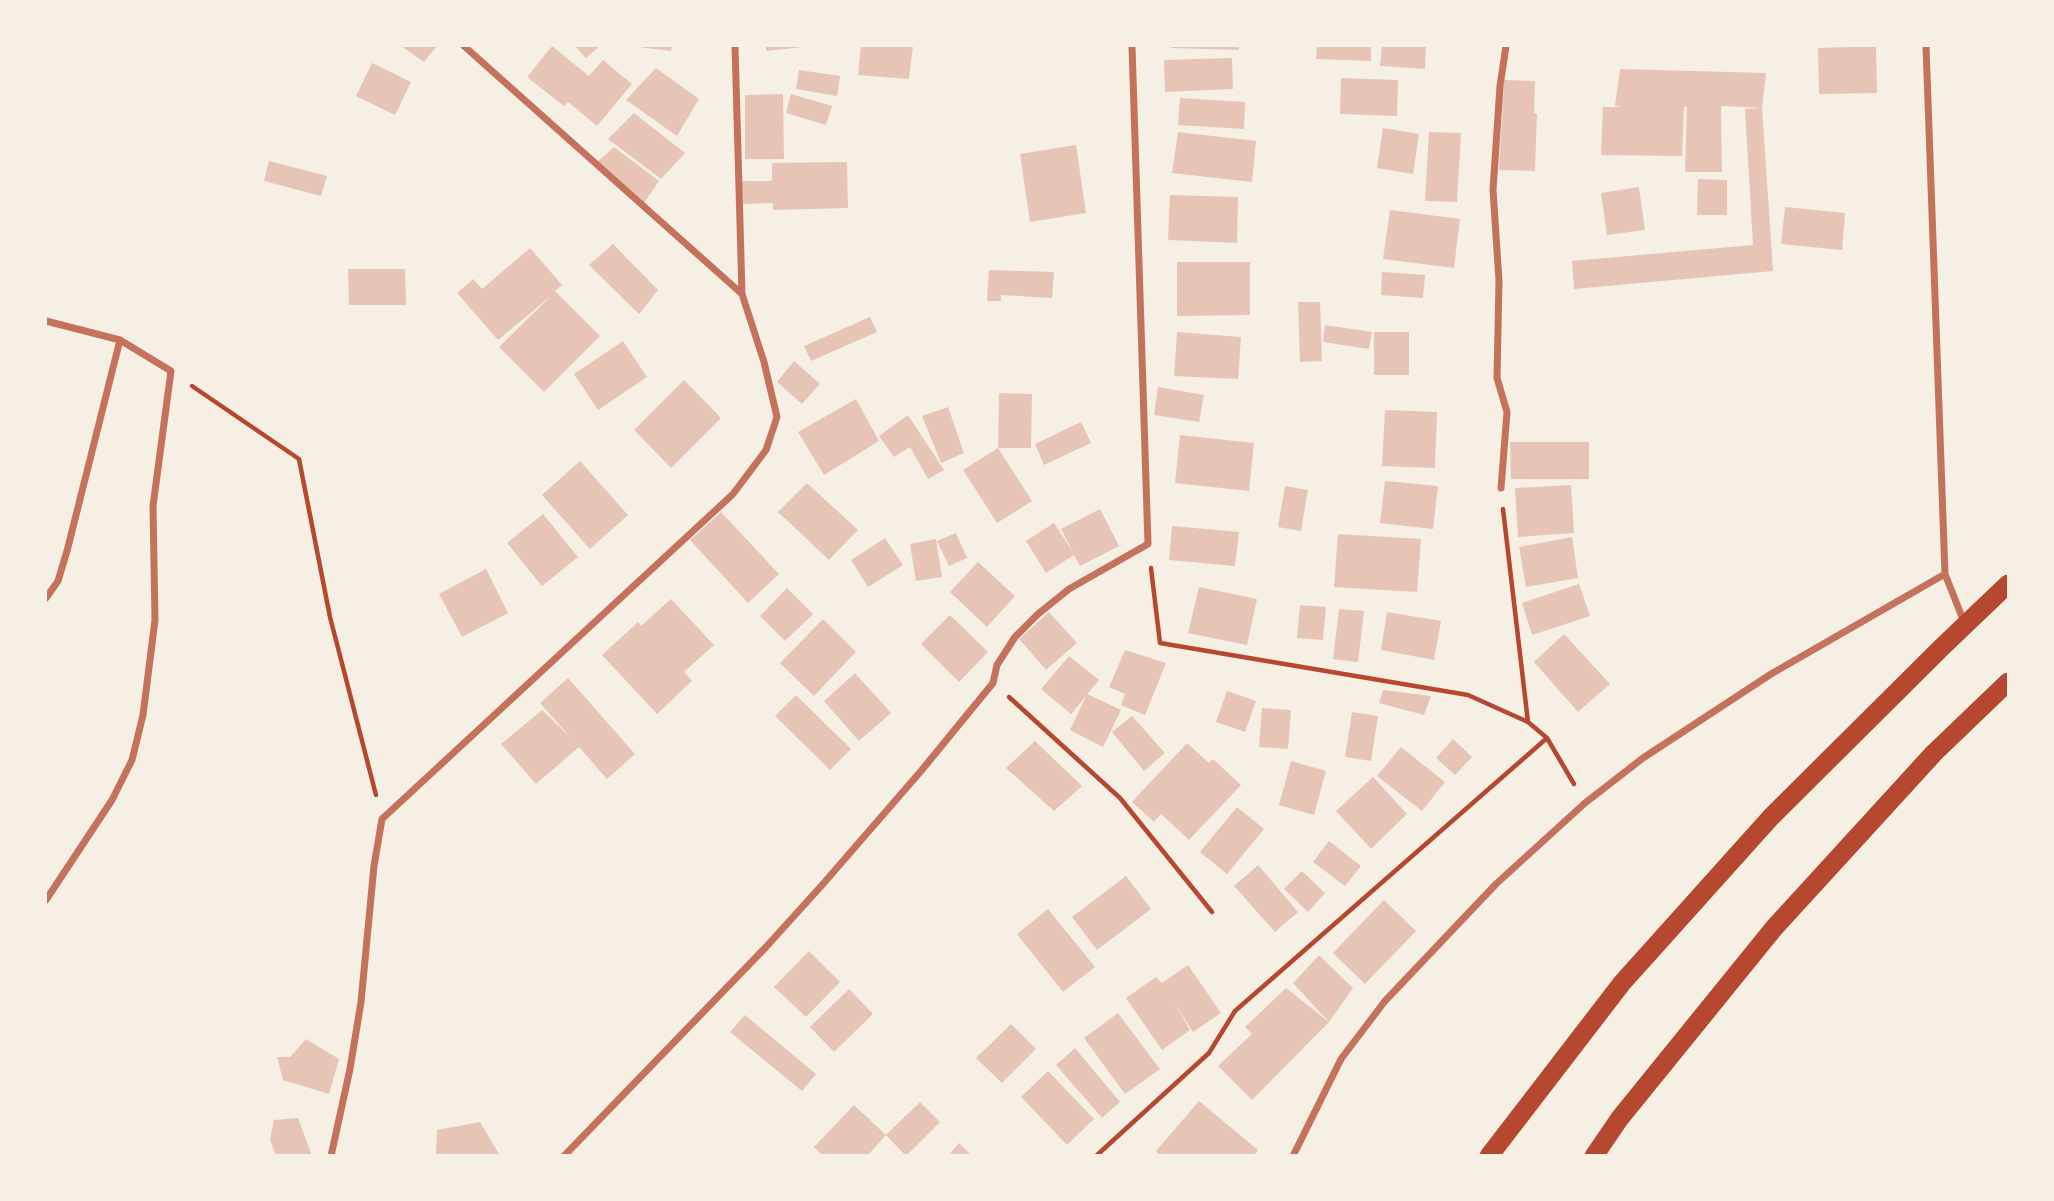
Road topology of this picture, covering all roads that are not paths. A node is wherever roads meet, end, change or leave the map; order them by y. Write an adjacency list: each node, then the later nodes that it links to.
1 (464, 46): 6 (street)
2 (735, 46): 6 (street)
3 (1132, 46): 17 (street)
4 (1506, 46): 9 (street)
5 (1926, 46): 10 (street)
6 (742, 294): 16 (street)
7 (46, 321): 8 (street)
8 (120, 340): 12 (street); 15 (street)
9 (1501, 488)
10 (1945, 574): 13 (street); 18 (street)
11 (2008, 584): 13 (highway)
12 (46, 598)
13 (1966, 625): 19 (highway)
14 (2008, 682): 20 (highway)
15 (46, 900)
16 (331, 1156)
17 (565, 1156)
18 (1293, 1156)
19 (1489, 1156)
20 (1594, 1156)

